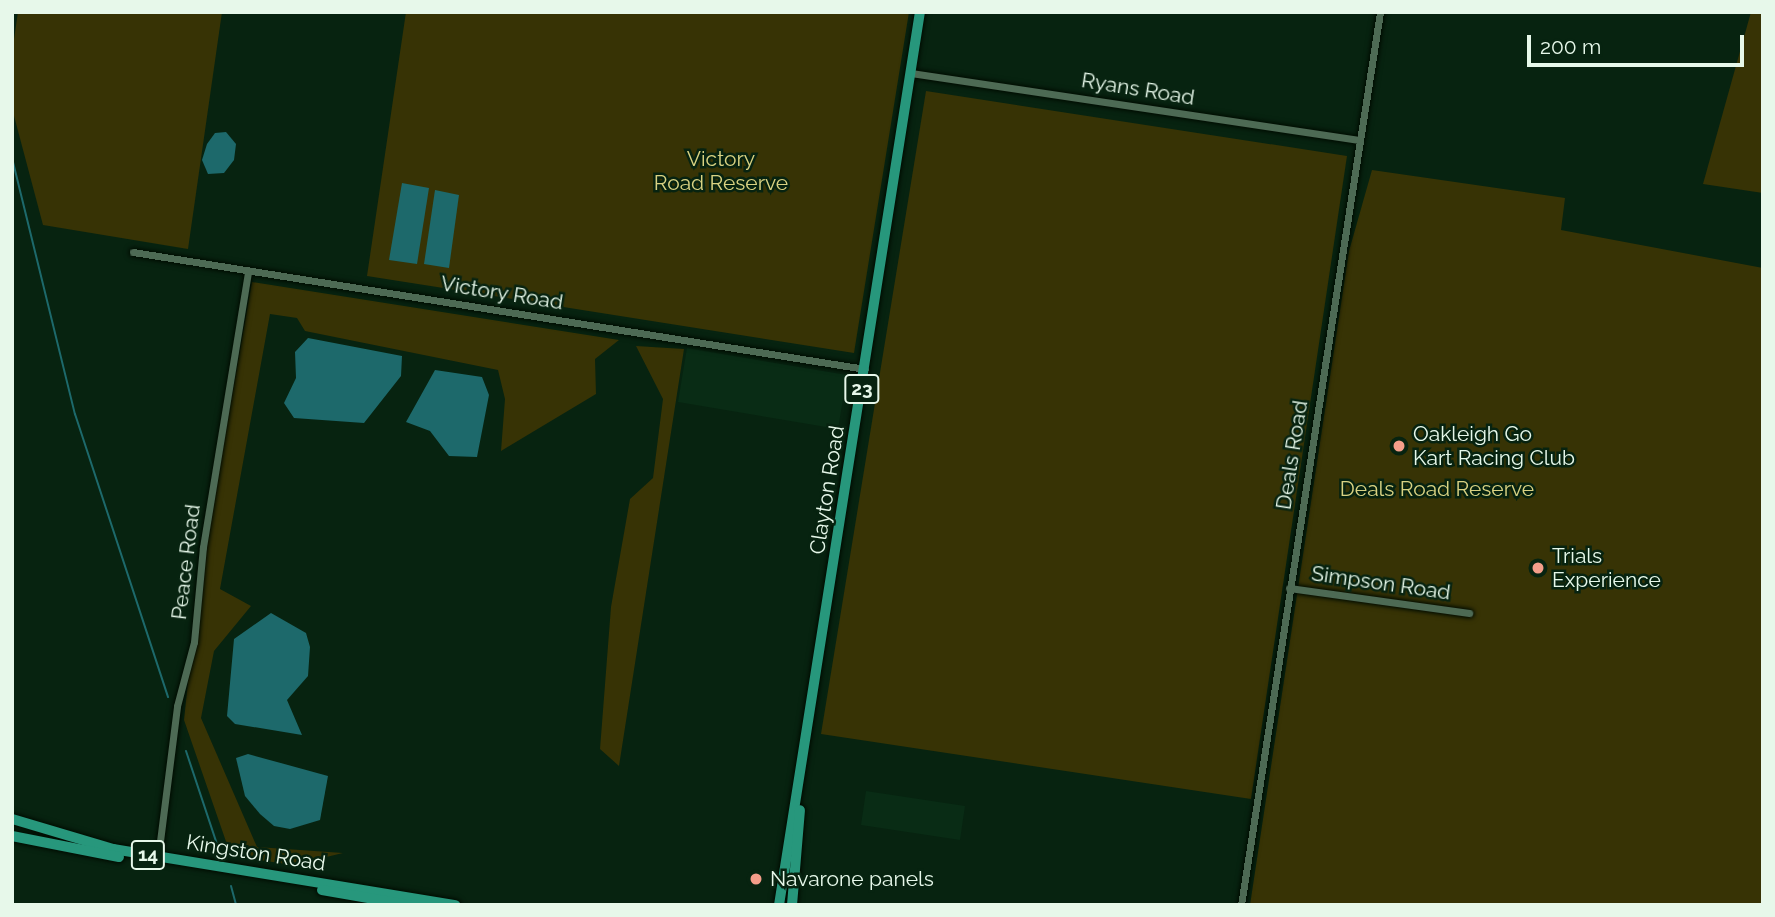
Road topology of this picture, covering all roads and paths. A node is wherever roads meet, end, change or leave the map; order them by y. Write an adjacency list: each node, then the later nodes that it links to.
1 (920, 12): 3 (main road, Clayton Road / 23)
2 (1380, 12): 4 (street, Deals Road)
3 (911, 73): 4 (street, Ryans Road); 7 (main road, Clayton Road / 23)
4 (1359, 140): 8 (street, Deals Road)
5 (133, 252): 6 (street, Victory Road)
6 (248, 271): 7 (street, Victory Road); 15 (street, Peace Road)
7 (865, 369): 10 (main road, Clayton Road / 23)
8 (1289, 588): 9 (street, Simpson Road); 21 (street, Deals Road)
9 (1469, 613)
10 (803, 766): 16 (main road, Clayton Road / 23); 17 (main road, Clayton Road / 23)
11 (12, 819): 15 (main road, Kingston Road / 14)
12 (12, 825): 14 (main road)
13 (12, 836): 14 (main road, Kingston Road / 14)
14 (68, 849): 15 (main road, Kingston Road / 14)
15 (157, 860): 18 (main road, Kingston Road / 14); 19 (main road, Kingston Road / 14)
16 (782, 886): 17 (main road); 20 (main road, Clayton Road / 23)
17 (794, 899)
18 (409, 905)
19 (455, 905)
20 (779, 905)
21 (1241, 905)

